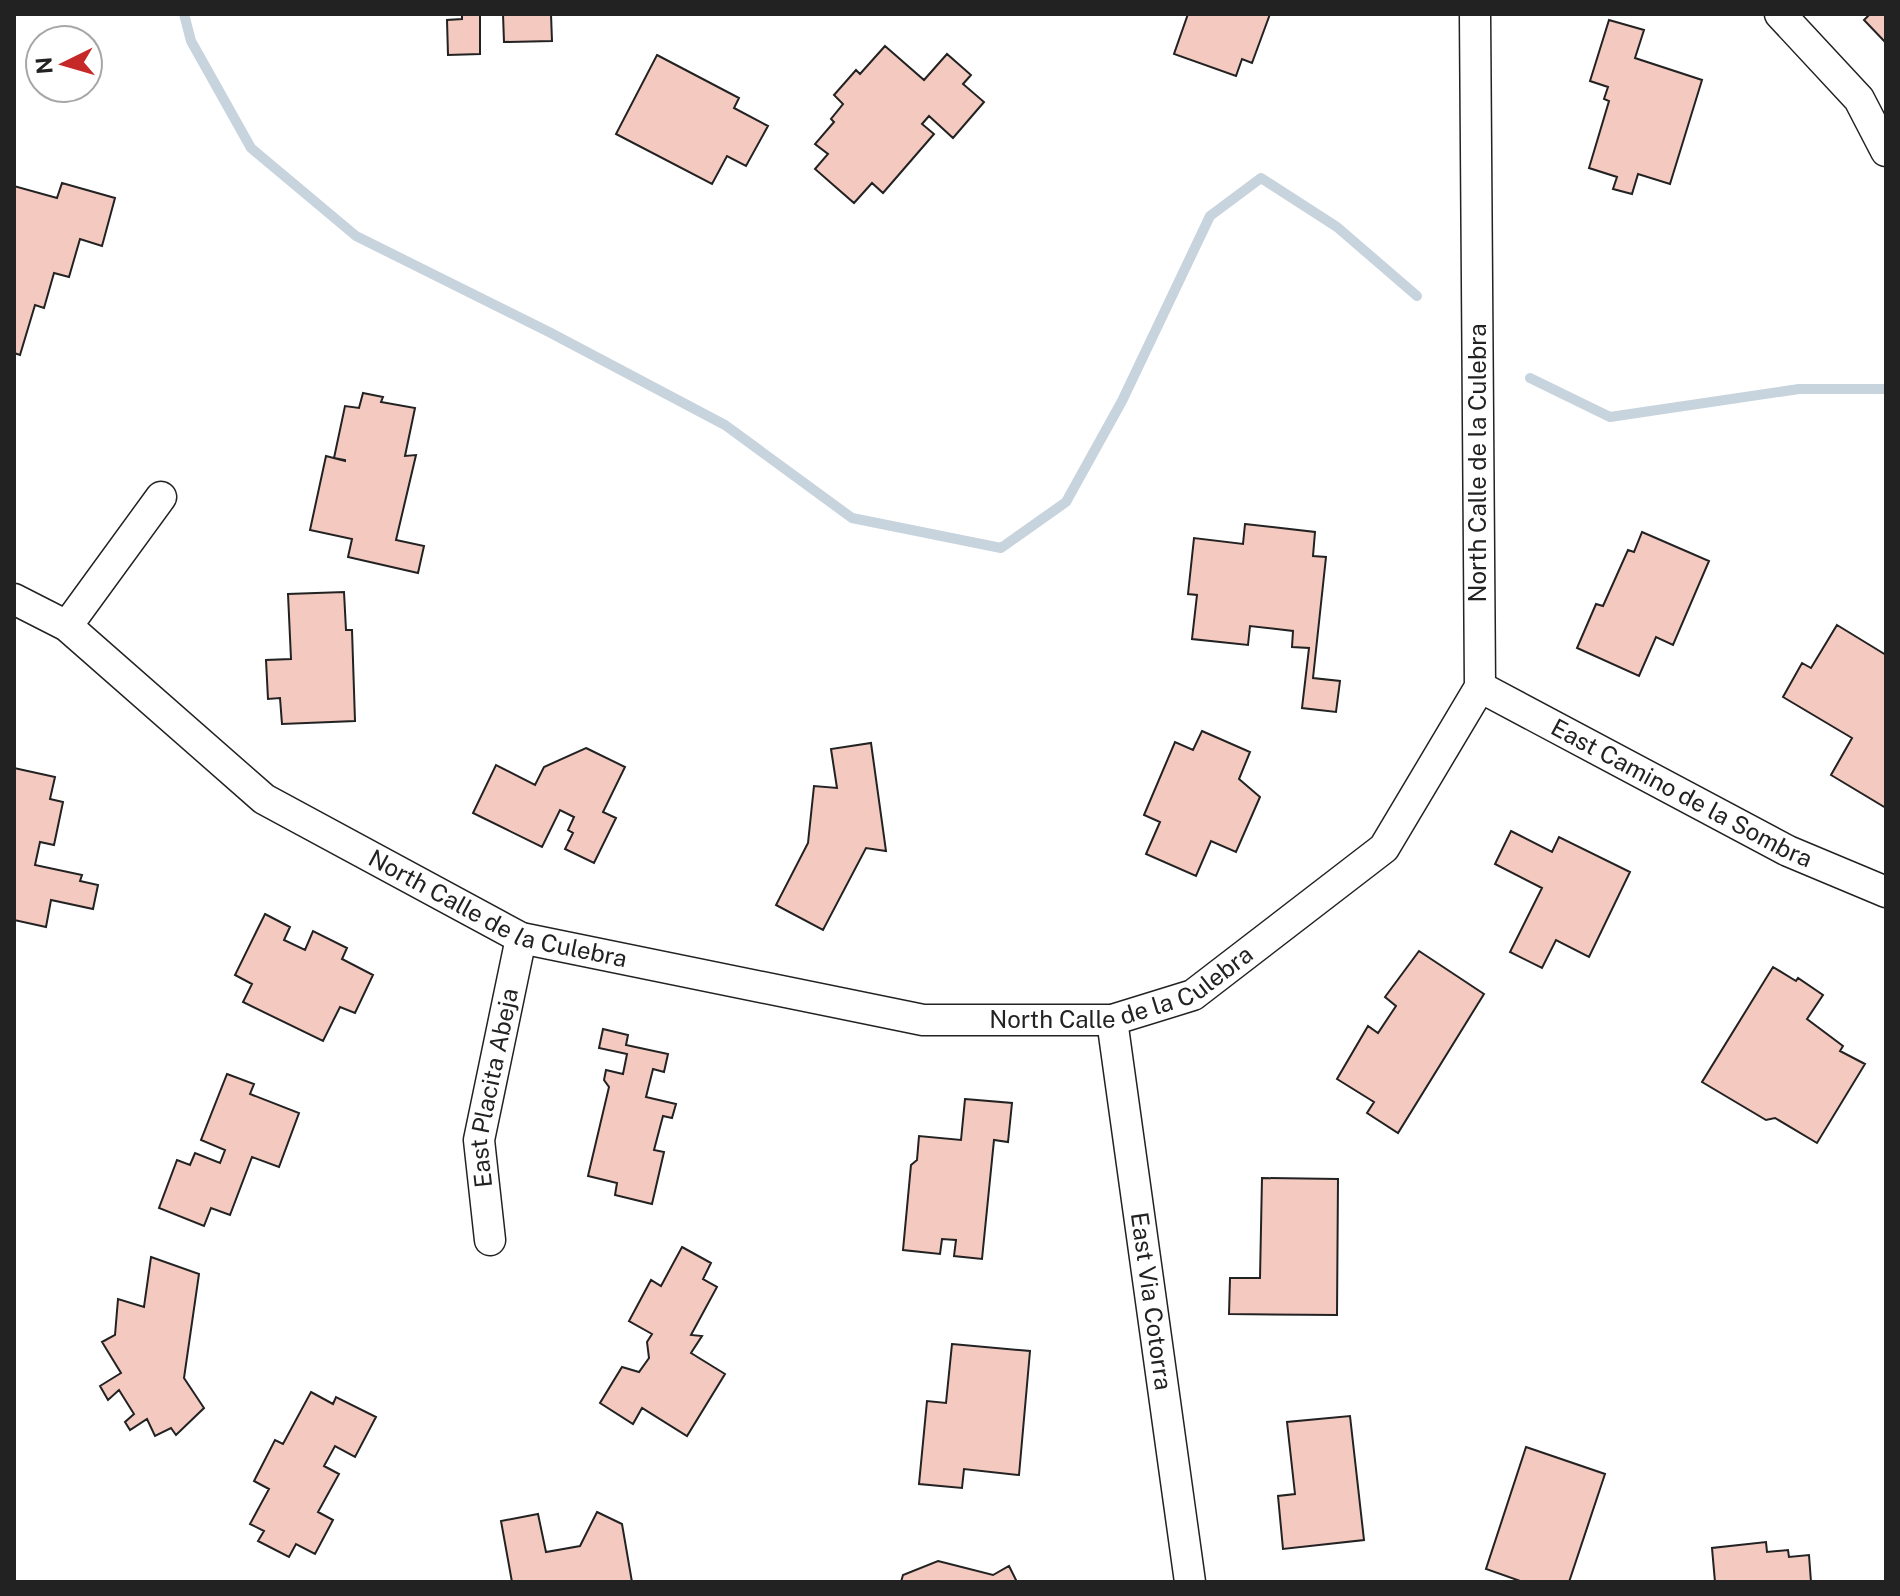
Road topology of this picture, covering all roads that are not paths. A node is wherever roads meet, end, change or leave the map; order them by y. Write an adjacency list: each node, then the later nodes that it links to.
1 (1475, 14): 7 (street, North Calle de la Culebra)
2 (1780, 14): 3 (street)
3 (1886, 151)
4 (161, 497): 6 (street)
5 (14, 599): 6 (street, North Calle de la Culebra)
6 (67, 626): 9 (street, North Calle de la Culebra)
7 (1480, 687): 8 (street, East Camino de la Sombra); 10 (street, North Calle de la Culebra)
8 (1886, 892)
9 (521, 938): 10 (street, North Calle de la Culebra); 11 (street, East Placita Abeja)
10 (1112, 1020): 12 (street, East Via Cotorra)
11 (490, 1240)
12 (1190, 1582)

